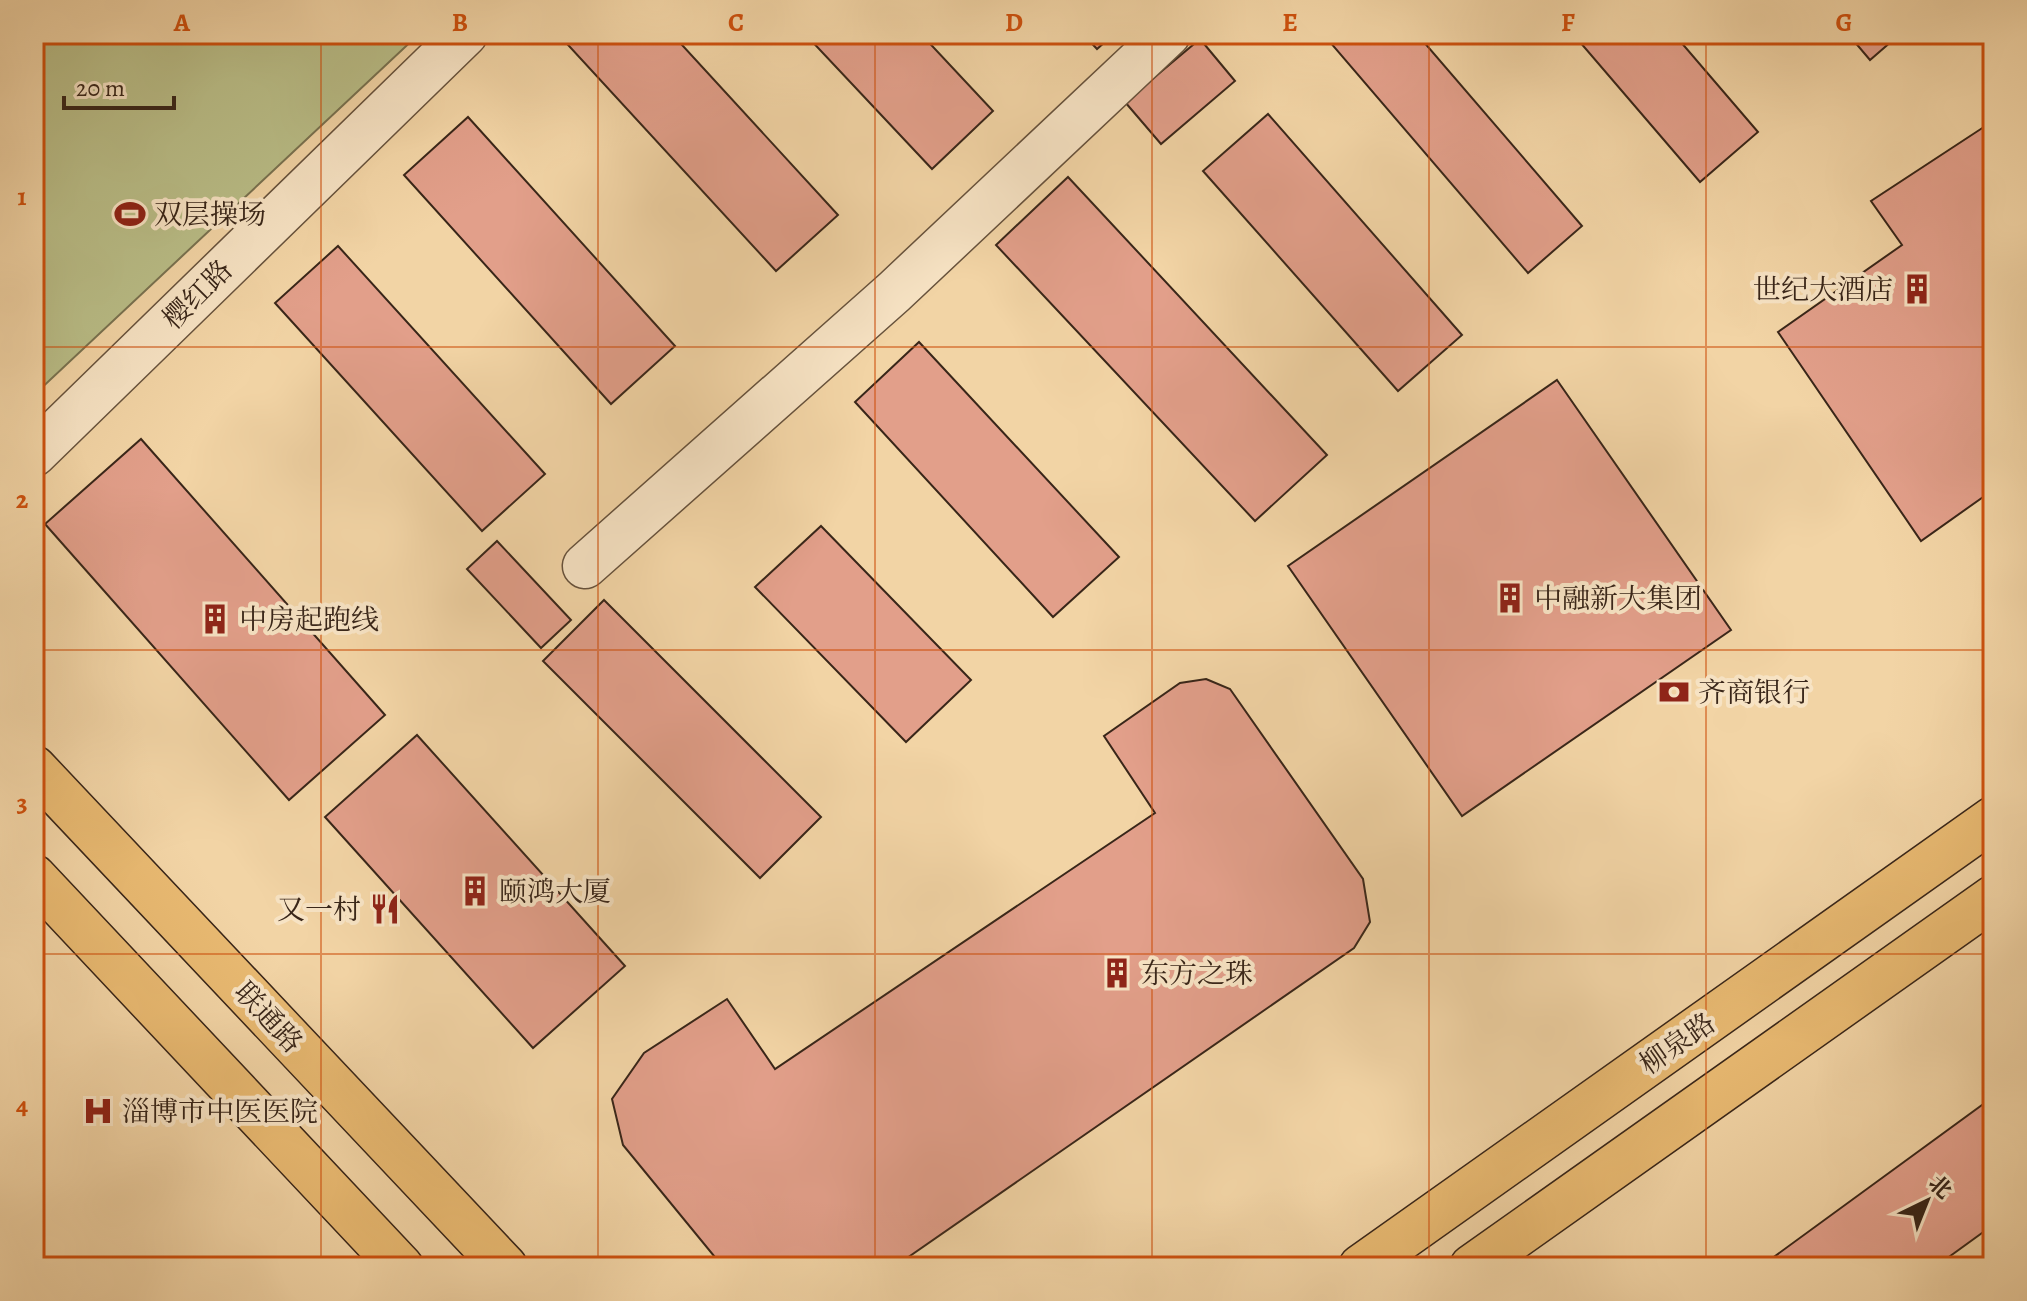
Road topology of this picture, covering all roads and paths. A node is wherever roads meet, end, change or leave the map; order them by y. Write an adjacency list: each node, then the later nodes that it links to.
1 (465, 34): 3 (street, 樱红路)
2 (1168, 34): 4 (street)
3 (34, 454)
4 (585, 566)
5 (34, 768): 10 (main road, 联通路)
6 (1993, 819): 11 (main road, 柳泉路)
7 (38, 888): 9 (main road)
8 (1993, 898): 12 (main road)
9 (401, 1267)
10 (505, 1267)
11 (1361, 1267)
12 (1472, 1267)

